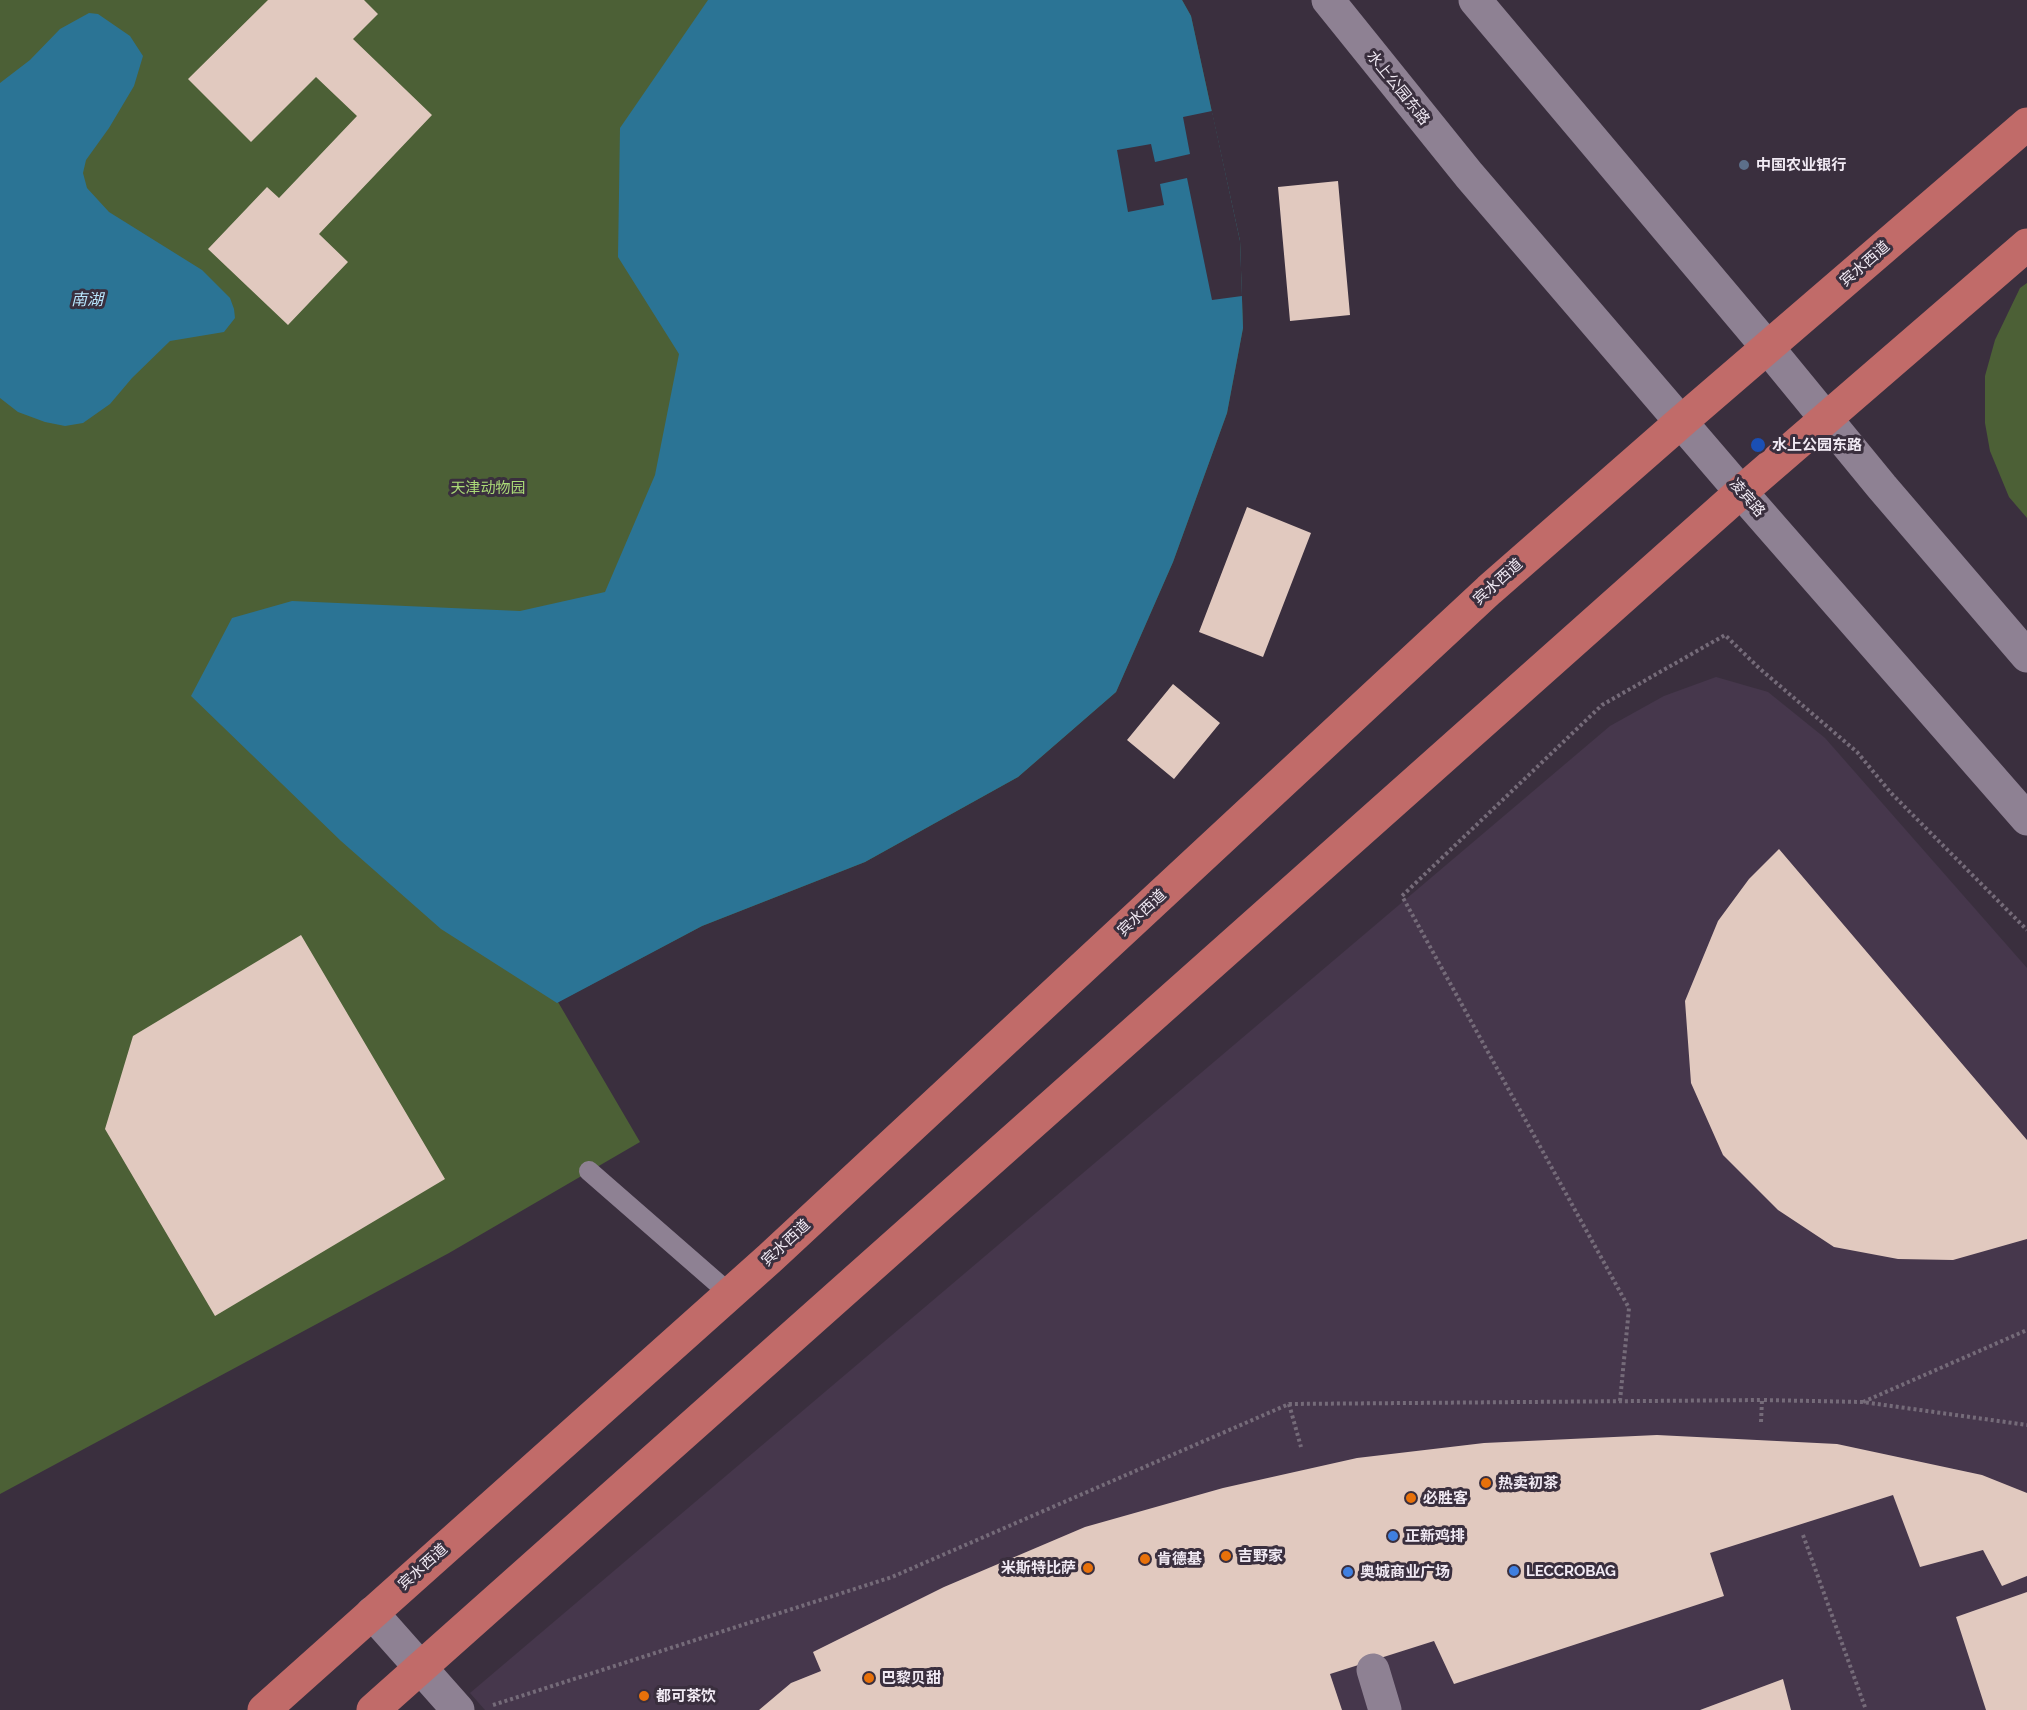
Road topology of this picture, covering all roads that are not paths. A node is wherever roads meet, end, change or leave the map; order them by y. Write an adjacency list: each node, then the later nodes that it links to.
1 (1328, 0): 4 (main road, 水上公园东路)
2 (1475, 0): 6 (main road)
3 (2027, 124): 6 (main road, 宾水西道)
4 (1469, 175): 8 (main road, 凌宾路)
5 (2027, 245): 7 (main road)
6 (1768, 348): 7 (main road); 8 (main road, 宾水西道)
7 (1826, 419): 9 (main road); 10 (main road)
8 (1682, 421): 9 (main road, 凌宾路); 13 (main road, 宾水西道)
9 (1741, 492): 11 (main road, 凌宾路); 15 (main road)
10 (2027, 656)
11 (2027, 819)
12 (589, 1171): 13 (lane)
13 (730, 1294): 14 (main road, 宾水西道)
14 (372, 1613): 15 (main road); 18 (main road, 宾水西道)
15 (420, 1667): 17 (main road); 19 (main road)
16 (1372, 1670): 20 (main road)
17 (473, 1708)
18 (264, 1710)
19 (373, 1710)
20 (1385, 1710)

